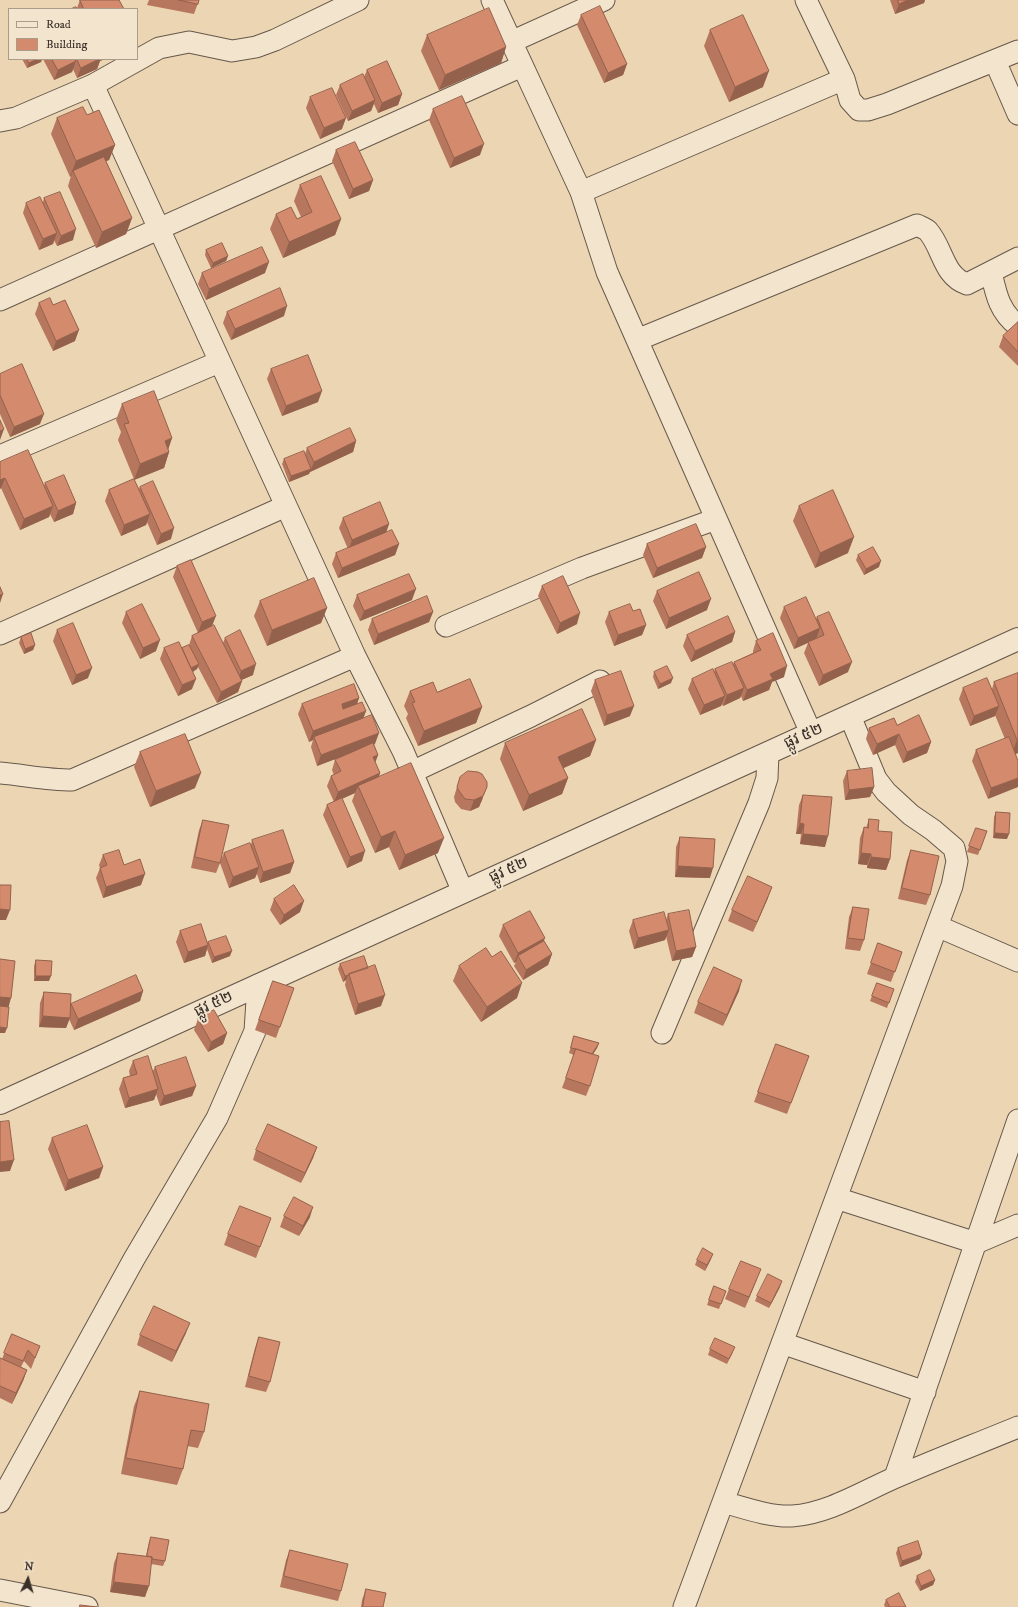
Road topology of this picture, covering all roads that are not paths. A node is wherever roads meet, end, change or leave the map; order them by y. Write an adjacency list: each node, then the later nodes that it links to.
1 (358, 0): 7 (street)
2 (492, 0): 5 (street)
3 (604, 0): 5 (street)
4 (806, 0): 11 (street)
5 (512, 42): 10 (street)
6 (1018, 52): 9 (street)
7 (138, 60)
8 (138, 60): 12 (street)
9 (995, 61): 11 (street); 13 (street)
10 (522, 66): 15 (street); 16 (street)
11 (844, 79): 15 (street)
12 (93, 85): 14 (street); 16 (street)
13 (1018, 114)
14 (0, 121)
15 (581, 192): 21 (street)
16 (158, 229): 19 (street); 22 (street)
17 (1018, 258): 18 (street)
18 (991, 272): 20 (street); 21 (street)
19 (0, 300)
20 (1018, 326)
21 (637, 340): 25 (street)
22 (219, 362): 23 (street); 24 (street)
23 (0, 456)
24 (286, 506): 27 (street); 29 (street)
25 (716, 519): 26 (street); 32 (street)
26 (446, 626)
27 (0, 634)
28 (1018, 639): 31 (street, ផ្លូវ ៥២)
29 (355, 656): 34 (street); 35 (street)
30 (600, 681): 34 (street)
31 (850, 716): 32 (street, ផ្លូវ ៥២); 37 (street)
32 (811, 733): 33 (street, ផ្លូវ ៥២)
33 (768, 753): 36 (street, ផ្លូវ ៥២); 40 (street)
34 (412, 772): 36 (street)
35 (0, 773)
36 (463, 892): 39 (street, ផ្លូវ ៥២)
37 (937, 926): 38 (street); 43 (street)
38 (1018, 961)
39 (258, 985): 41 (street, ផ្លូវ ៥២); 50 (street)
40 (662, 1033)
41 (0, 1103)
42 (1018, 1120): 45 (street)
43 (836, 1198): 45 (street); 46 (street)
44 (1018, 1225): 45 (street)
45 (976, 1243): 47 (street)
46 (782, 1343): 47 (street); 51 (street)
47 (924, 1392): 49 (street)
48 (1018, 1427): 49 (street)
49 (895, 1478): 51 (street)
50 (0, 1502)
51 (723, 1502): 54 (street)
52 (0, 1590): 53 (street)
53 (87, 1607)
54 (684, 1607)

